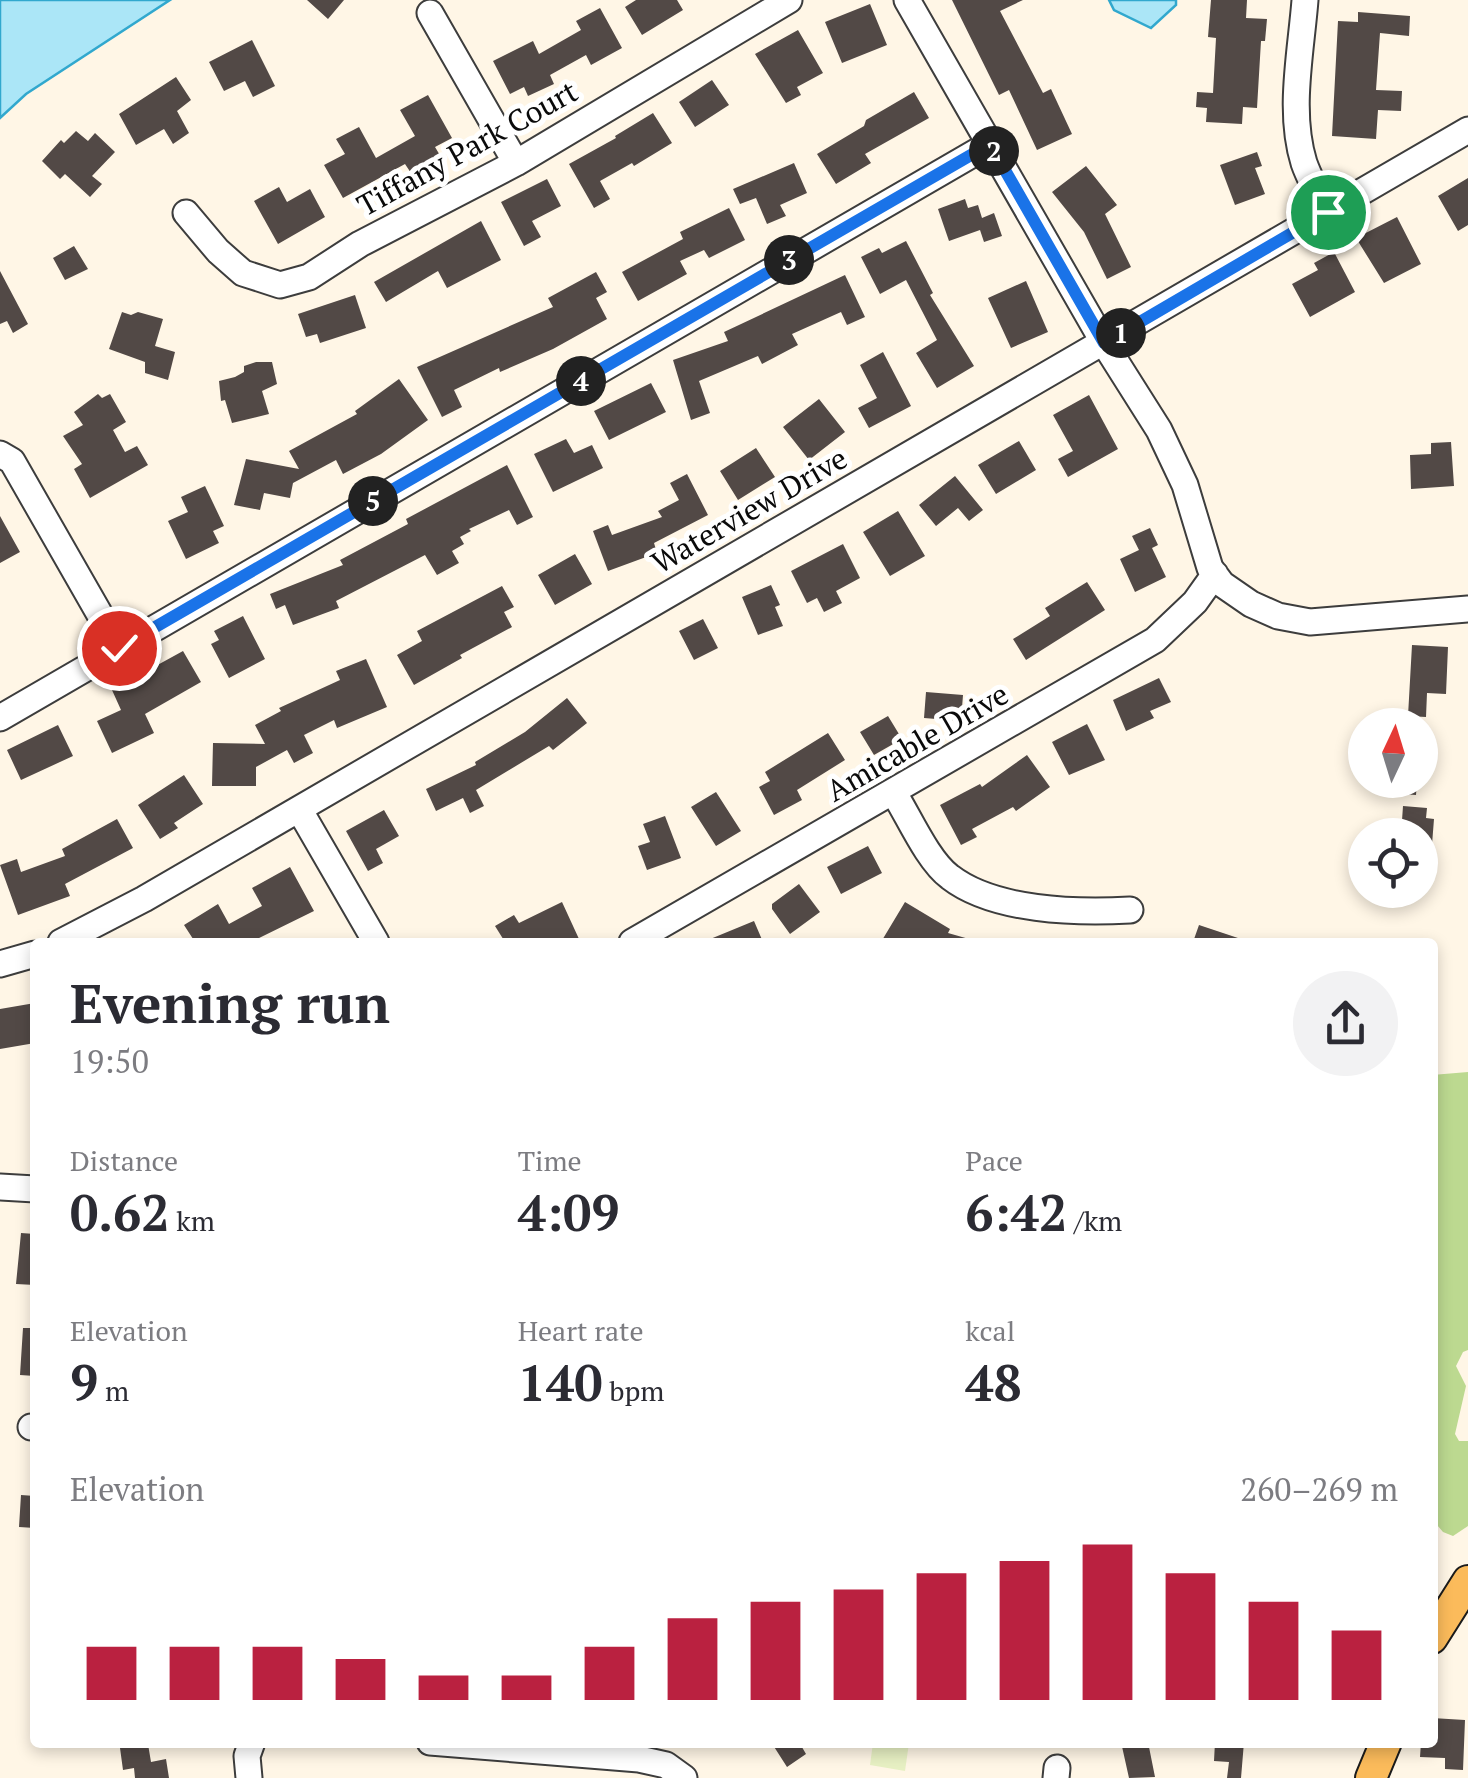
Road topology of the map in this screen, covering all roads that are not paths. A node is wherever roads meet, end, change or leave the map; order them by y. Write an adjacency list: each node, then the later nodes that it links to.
1 (789, 0): 7 (street, Tiffany Park Court)
2 (907, 0): 6 (street)
3 (1305, 0): 8 (street)
4 (430, 13): 7 (street)
5 (1468, 130): 8 (street, Waterview Drive)
6 (990, 144): 10 (street); 14 (street)
7 (516, 162): 9 (street, Tiffany Park Court)
8 (1328, 212): 10 (street, Waterview Drive)
9 (186, 213)
10 (1104, 343): 12 (street); 17 (street, Waterview Drive)
11 (0, 454): 14 (street)
12 (1215, 574): 13 (street); 16 (street, Amicable Drive)
13 (1468, 609)
14 (119, 648): 15 (street)
15 (0, 718)
16 (894, 793): 18 (street); 21 (street, Amicable Drive)
17 (300, 809): 19 (street, Waterview Drive); 20 (street)
18 (1130, 910)
19 (69, 938)
20 (374, 938)
21 (639, 938)
22 (30, 955): 23 (street)
23 (0, 964)
24 (0, 1187): 25 (street)
25 (30, 1189)
26 (1468, 1580): 27 (main road)
27 (1438, 1627)
28 (250, 1748): 31 (street)
29 (504, 1748): 32 (street)
30 (1384, 1748): 33 (main road)
31 (249, 1778)
32 (684, 1778)
33 (1371, 1778)

